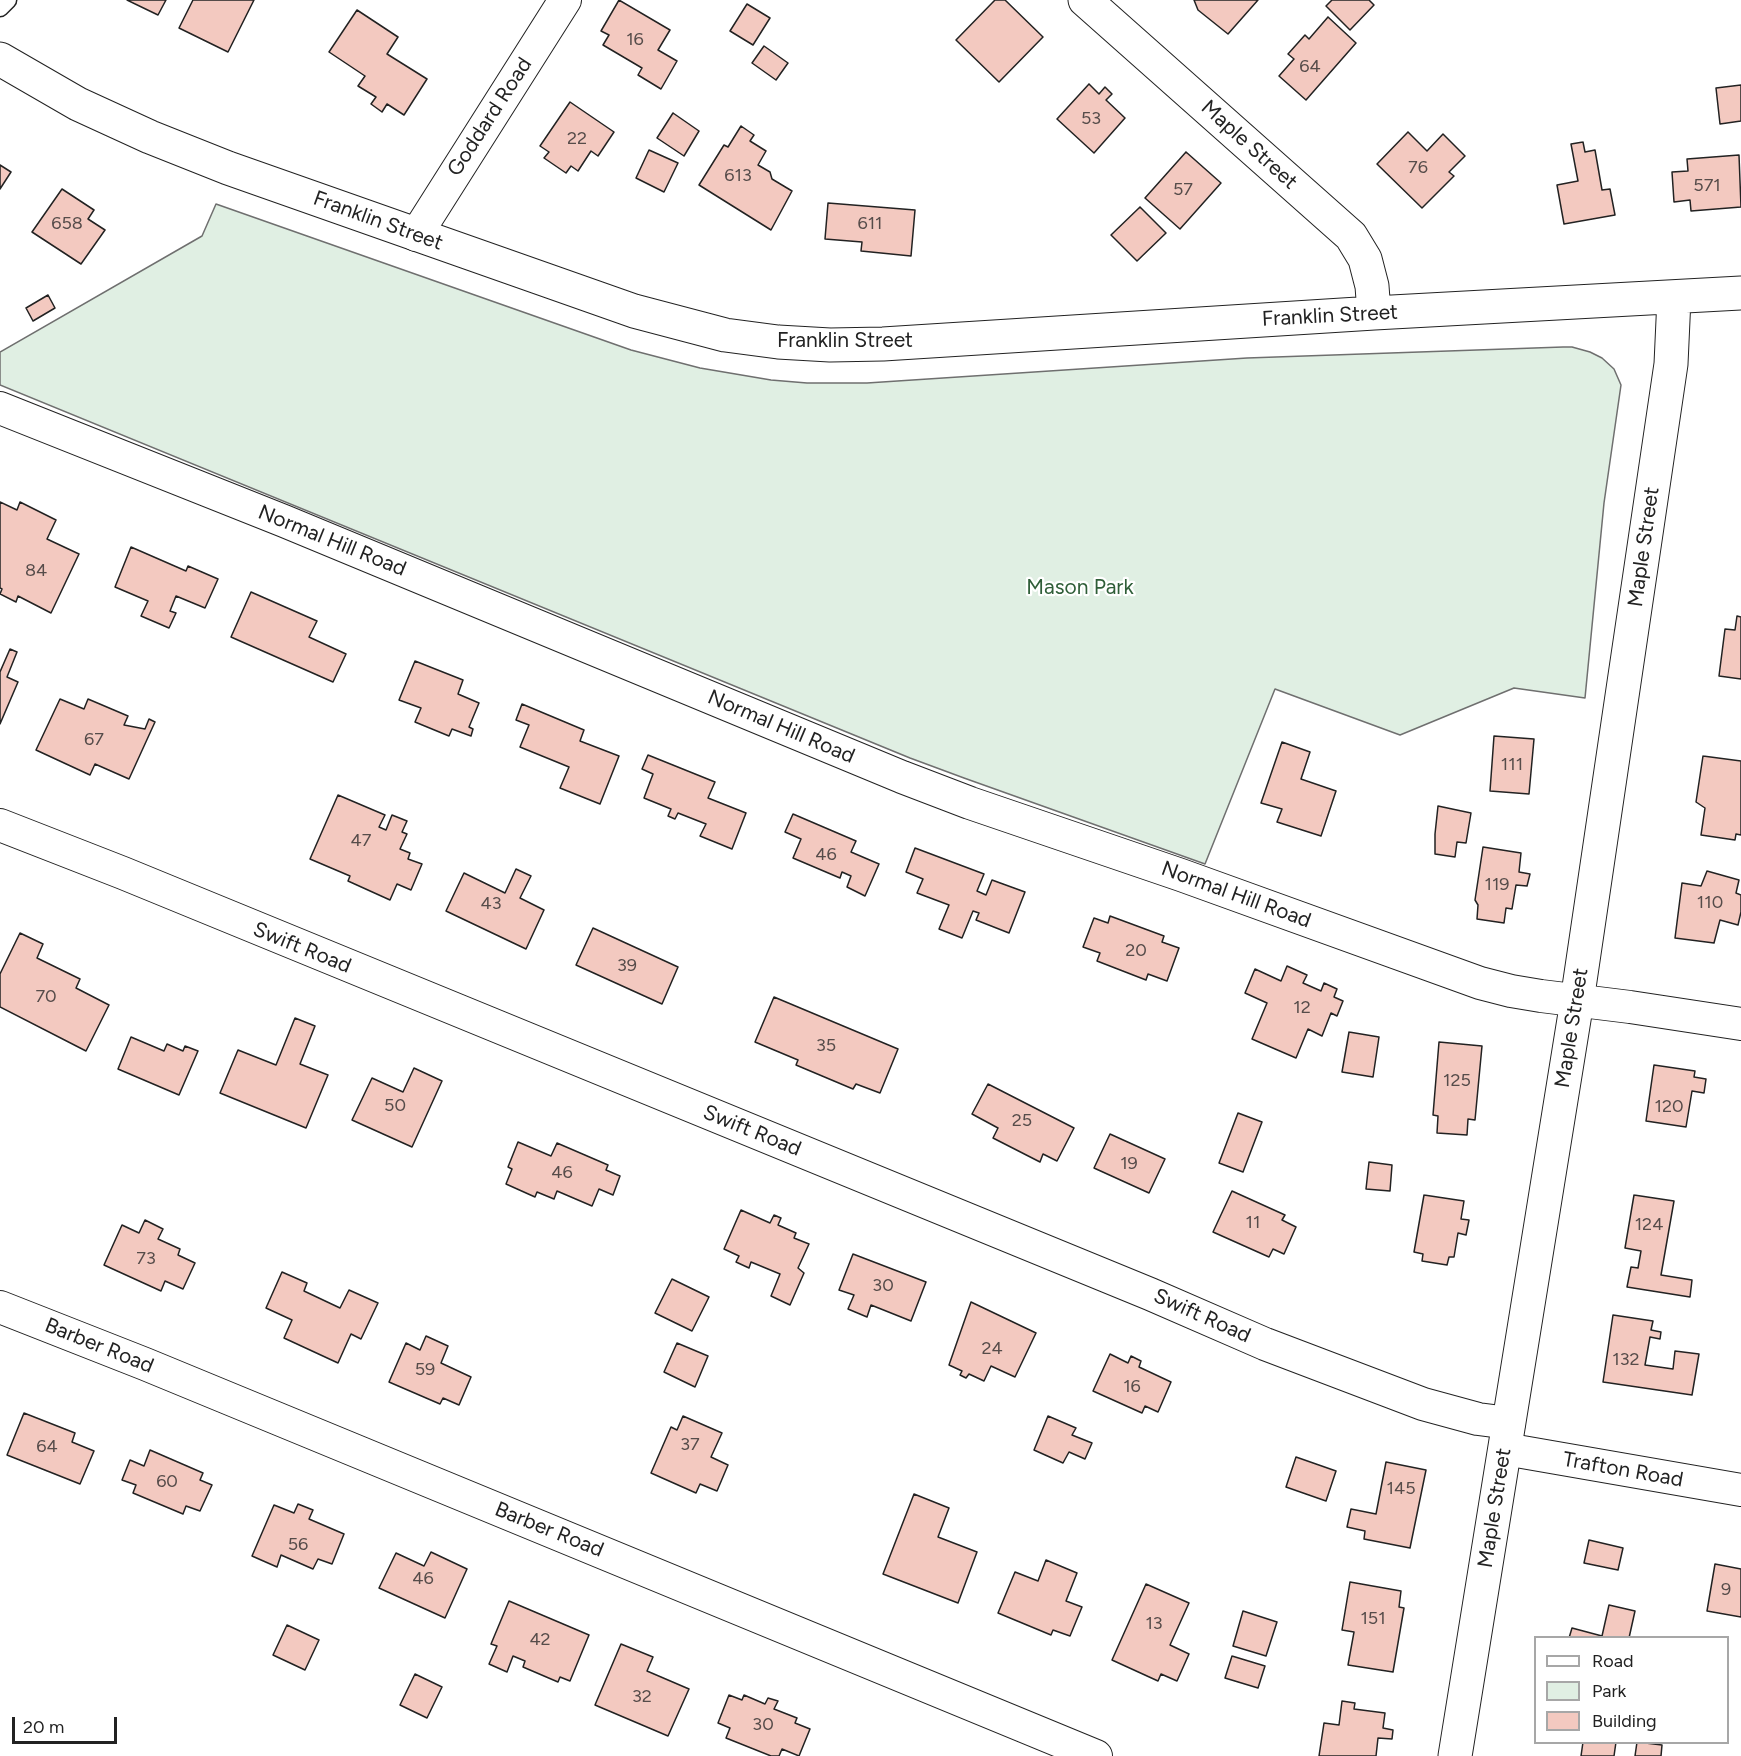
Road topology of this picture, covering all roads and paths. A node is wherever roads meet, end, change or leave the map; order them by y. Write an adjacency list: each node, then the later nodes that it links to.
1 (8, 0): 4 (lane)
2 (565, 0): 6 (street, Goddard Road)
3 (1085, 0): 9 (street, Maple Street)
4 (0, 8)
5 (0, 59): 6 (street, Franklin Street)
6 (416, 235): 9 (street, Franklin Street)
7 (1741, 293): 8 (street, Franklin Street)
8 (1674, 298): 9 (street, Franklin Street); 12 (street, Maple Street)
9 (1374, 313)
10 (0, 408): 12 (street, Normal Hill Road)
11 (0, 825): 15 (street, Swift Road)
12 (1577, 1001): 13 (street, Normal Hill Road); 15 (street, Maple Street)
13 (1741, 1024)
14 (0, 1307): 17 (street, Barber Road)
15 (1507, 1436): 16 (street, Trafton Road); 18 (street, Maple Street)
16 (1741, 1490)
17 (1096, 1756)
18 (1455, 1756)

